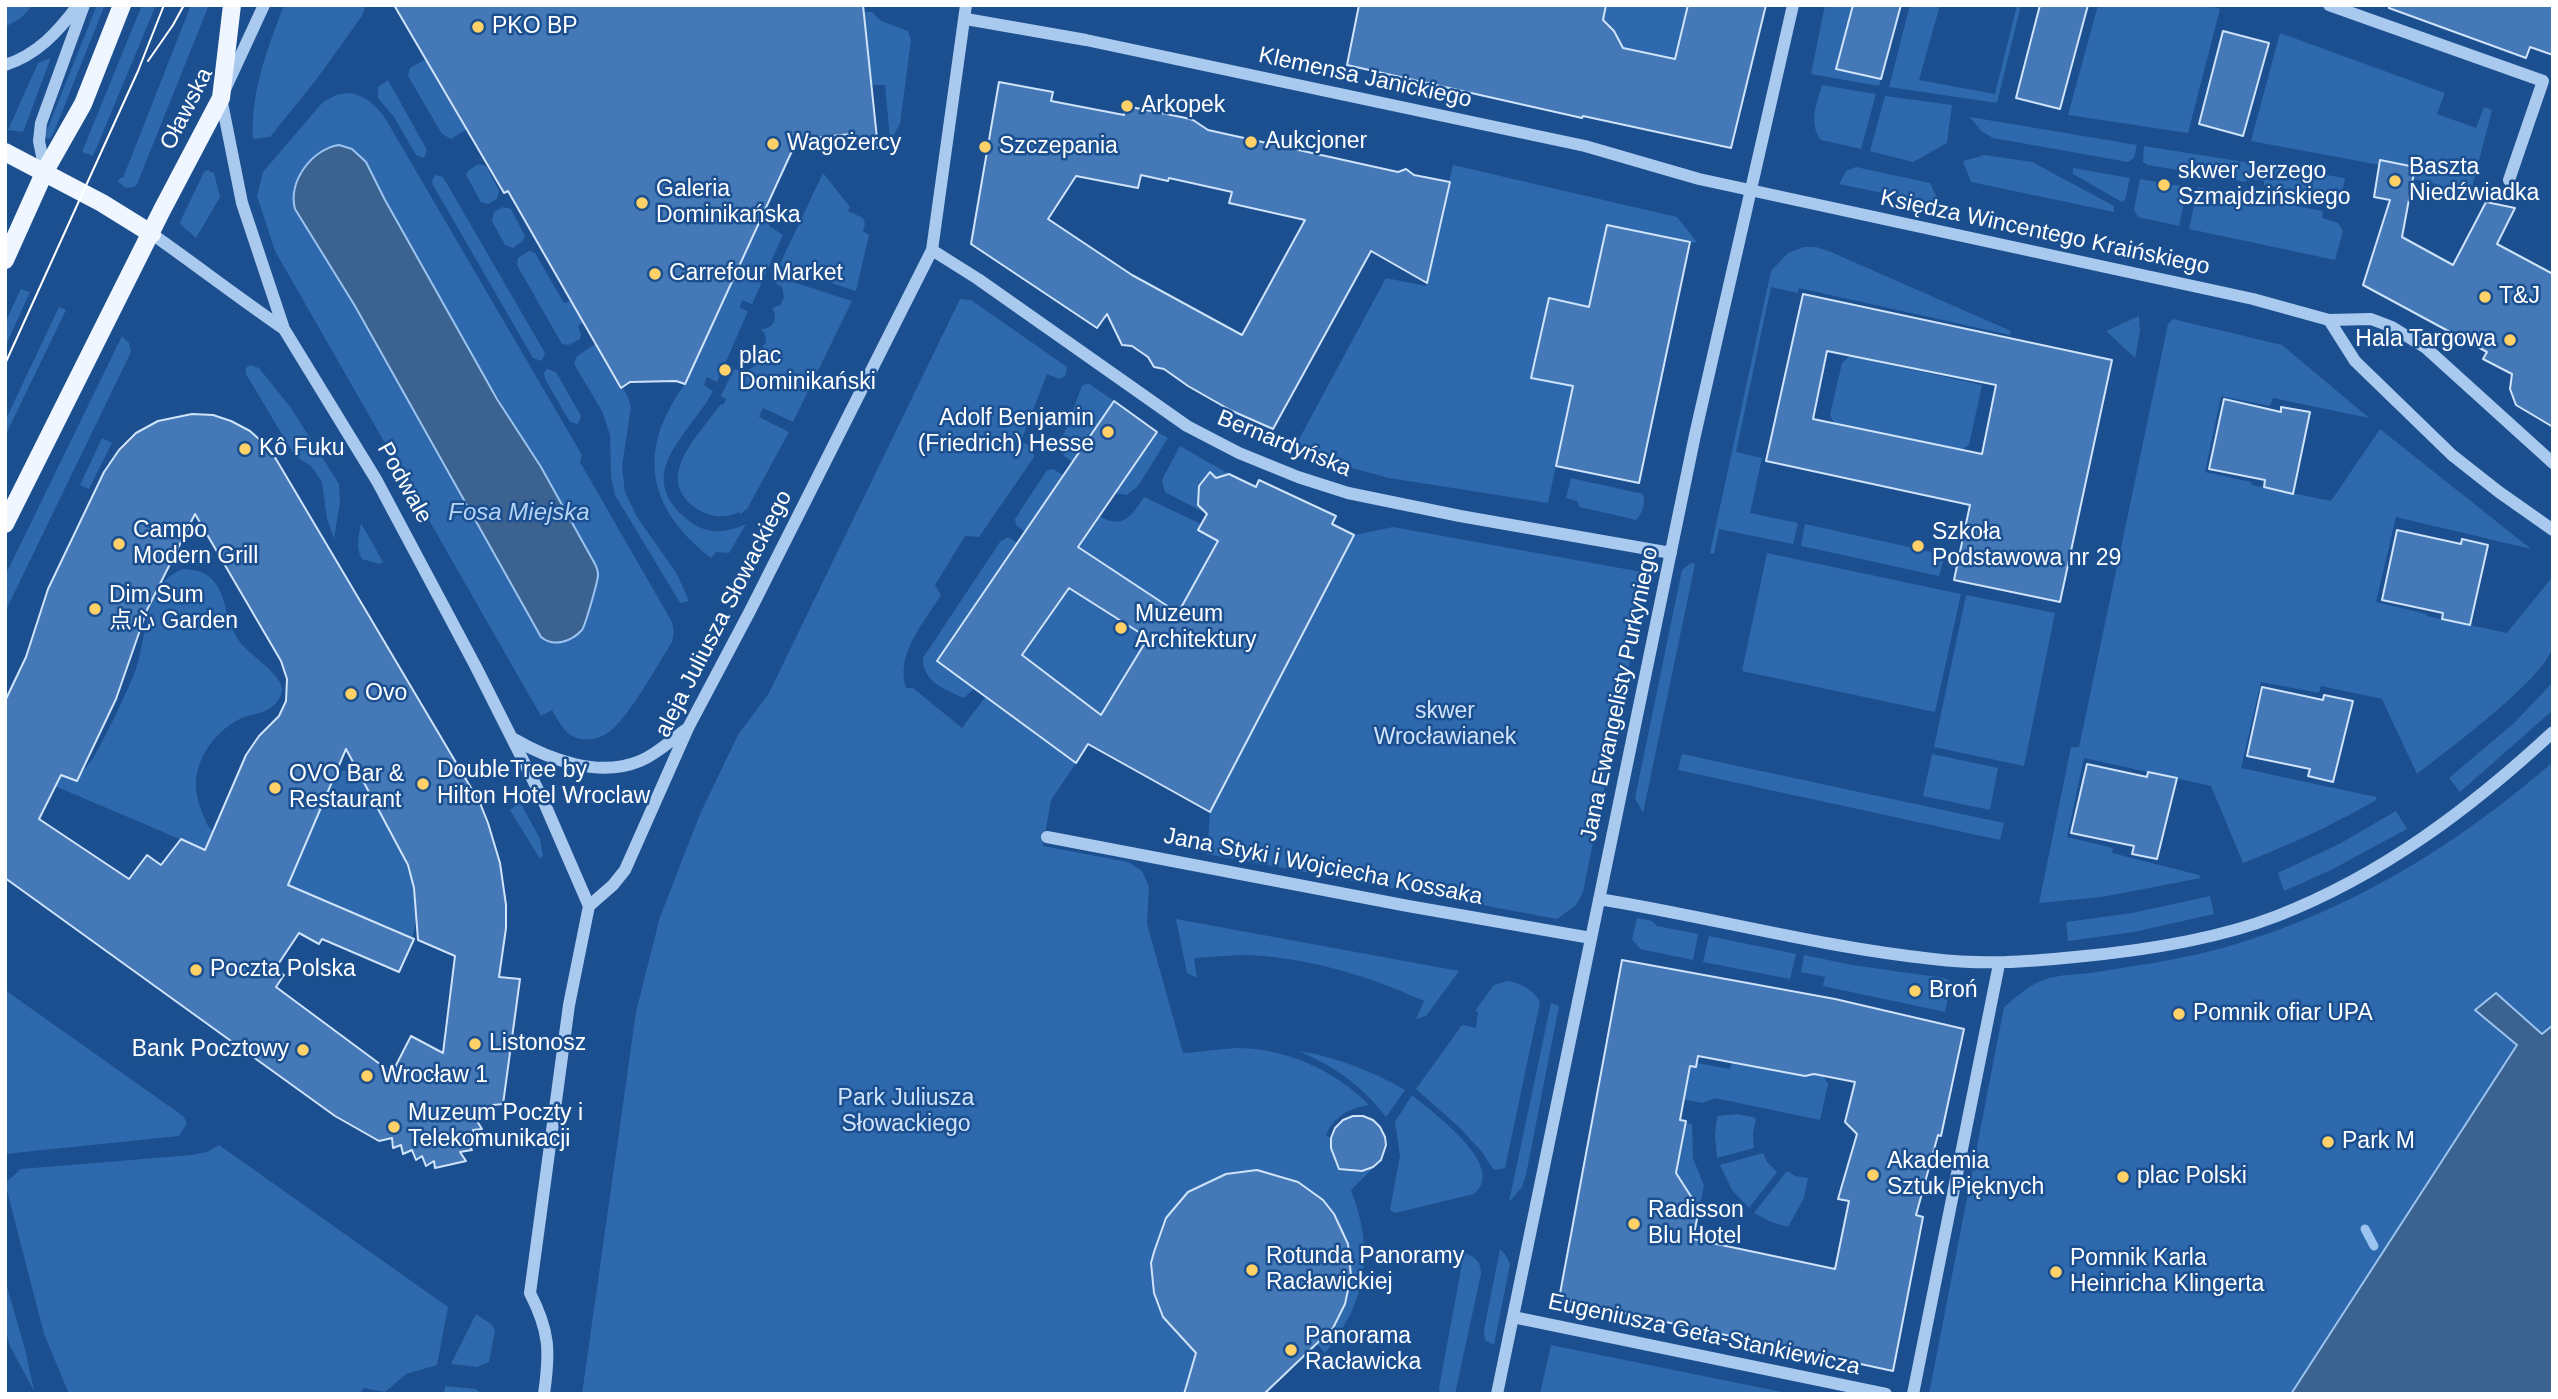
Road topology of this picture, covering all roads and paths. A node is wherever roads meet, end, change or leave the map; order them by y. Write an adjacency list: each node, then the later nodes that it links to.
1 (78, 5): 10 (street)
2 (84, 5): 13 (street)
3 (122, 5): 13 (main road)
4 (232, 5): 11 (main road)
5 (264, 5): 11 (street, Oławska)
6 (966, 5): 9 (street)
7 (1793, 5): 15 (street, Jana Ewangelisty Purkyniego)
8 (2329, 5): 14 (street)
9 (966, 19): 15 (street, Klemensa Janickiego); 17 (street, aleja Juliusza Słowackiego)
10 (5, 65)
11 (221, 98): 16 (main road, Oławska); 20 (street, Podwale)
12 (5, 152): 13 (main road, Podwale)
13 (45, 171): 16 (main road, Podwale); 18 (main road)
14 (2509, 180)
15 (1752, 190): 19 (street, Księdza Wincentego Kraińskiego); 24 (street, Jana Ewangelisty Purkyniego)
16 (152, 234): 20 (street, Podwale); 22 (main road, Oławska)
17 (932, 250): 24 (street, Bernardyńska); 25 (street, aleja Juliusza Słowackiego)
18 (5, 260)
19 (2329, 320): 21 (street, Księdza Wincentego Kraińskiego); 23 (street)
20 (284, 329): 27 (street, Podwale)
21 (2553, 463)
22 (5, 524)
23 (2553, 530)
24 (1671, 553): 29 (street, Jana Ewangelisty Purkyniego)
25 (688, 728): 27 (street); 30 (street, aleja Juliusza Słowackiego)
26 (2553, 732): 32 (street)
27 (514, 739): 30 (street, Podwale)
28 (1047, 837): 31 (street, Jana Styki i Wojciecha Kossaka)
29 (1599, 899): 31 (street, Jana Ewangelisty Purkyniego); 32 (street)
30 (589, 906): 34 (street)
31 (1591, 938): 33 (street, Jana Ewangelisty Purkyniego)
32 (1999, 964): 37 (street)
33 (1513, 1317): 35 (street, Jana Ewangelisty Purkyniego); 36 (street, Eugeniusza Geta-Stankiewicza)
34 (544, 1394)
35 (1497, 1394)
36 (1886, 1394)
37 (1913, 1394)

